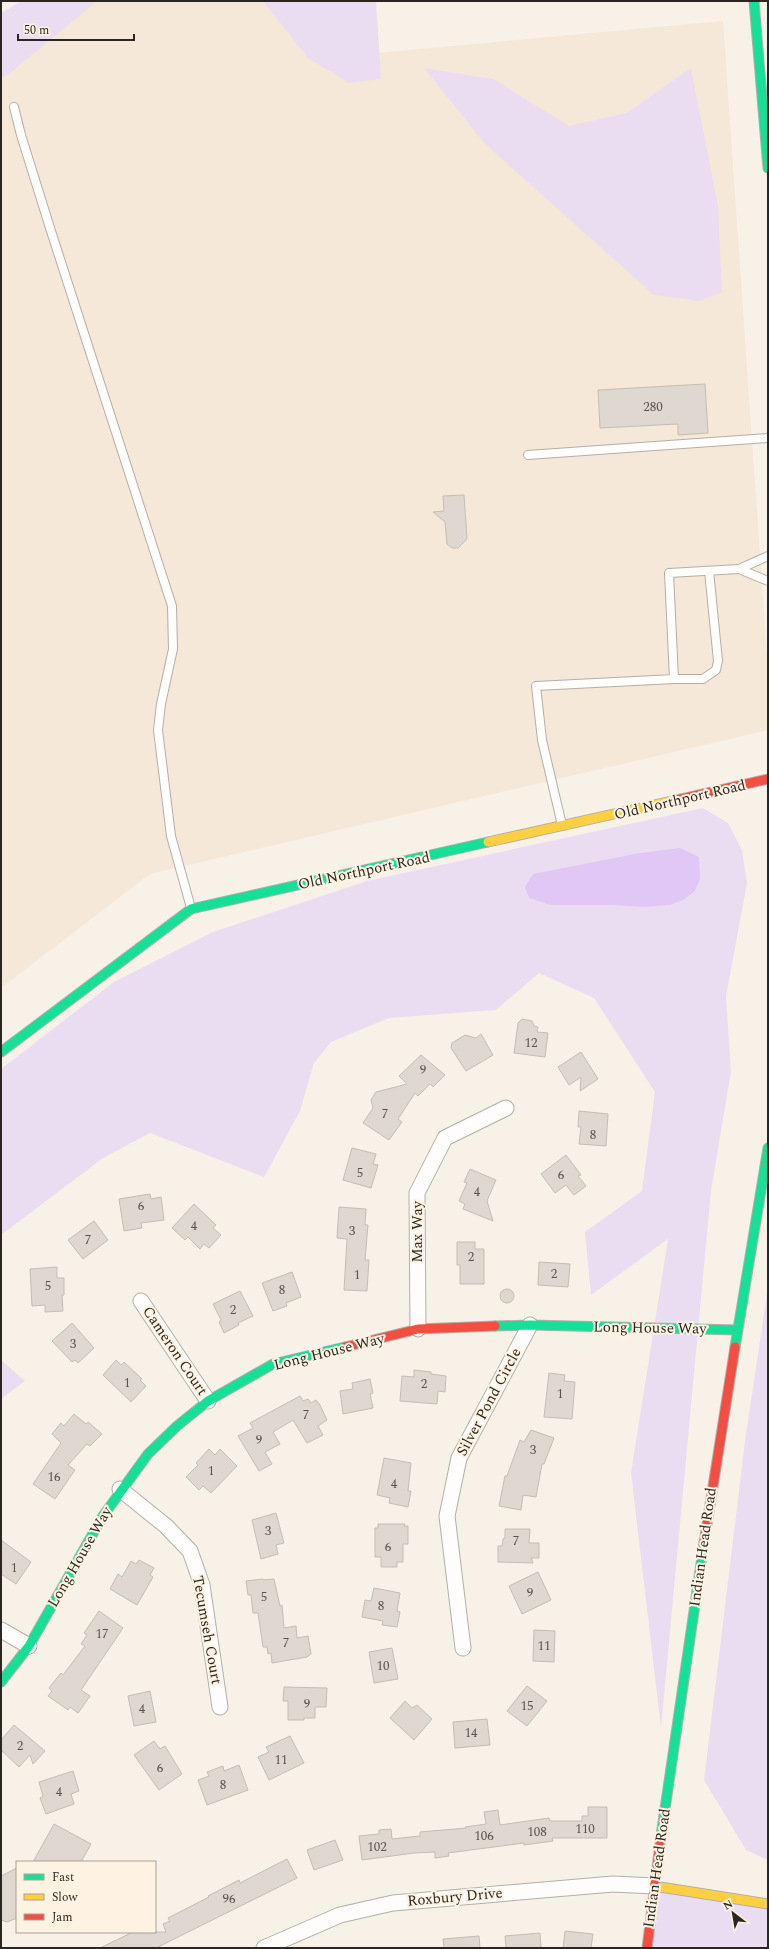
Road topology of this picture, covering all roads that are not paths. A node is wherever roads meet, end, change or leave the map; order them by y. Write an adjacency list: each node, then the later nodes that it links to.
1 (754, 1): 3 (main road)
2 (14, 107): 13 (lane)
3 (768, 168)
4 (768, 438): 5 (lane)
5 (528, 455)
6 (768, 556): 7 (lane)
7 (739, 569): 8 (lane); 9 (lane)
8 (709, 571): 10 (lane); 10 (lane)
9 (768, 581)
10 (674, 679): 12 (lane)
11 (768, 779): 12 (main road, Old Northport Road)
12 (562, 827): 13 (main road, Old Northport Road)
13 (191, 909): 14 (main road, Old Northport Road)
14 (1, 1052)
15 (506, 1108): 19 (street, Max Way)
16 (768, 1148): 20 (main road, Indian Head Road)
17 (141, 1301): 21 (street, Cameron Court)
18 (530, 1325): 19 (main road, Long House Way); 20 (main road, Long House Way); 25 (street, Silver Pond Circle)
19 (418, 1329): 21 (main road, Long House Way)
20 (738, 1330): 28 (main road, Indian Head Road)
21 (208, 1401): 22 (main road, Long House Way)
22 (120, 1490): 24 (main road, Long House Way); 27 (street, Tecumseh Court)
23 (1, 1630): 24 (street)
24 (29, 1646): 26 (main road, Long House Way)
25 (463, 1648)
26 (1, 1682)
27 (220, 1707)
28 (654, 1886): 29 (main road); 30 (street, Roxbury Drive); 32 (main road, Indian Head Road)
29 (768, 1904)
30 (283, 1944): 31 (street, Roxbury Drive)
31 (264, 1948)
32 (647, 1948)

